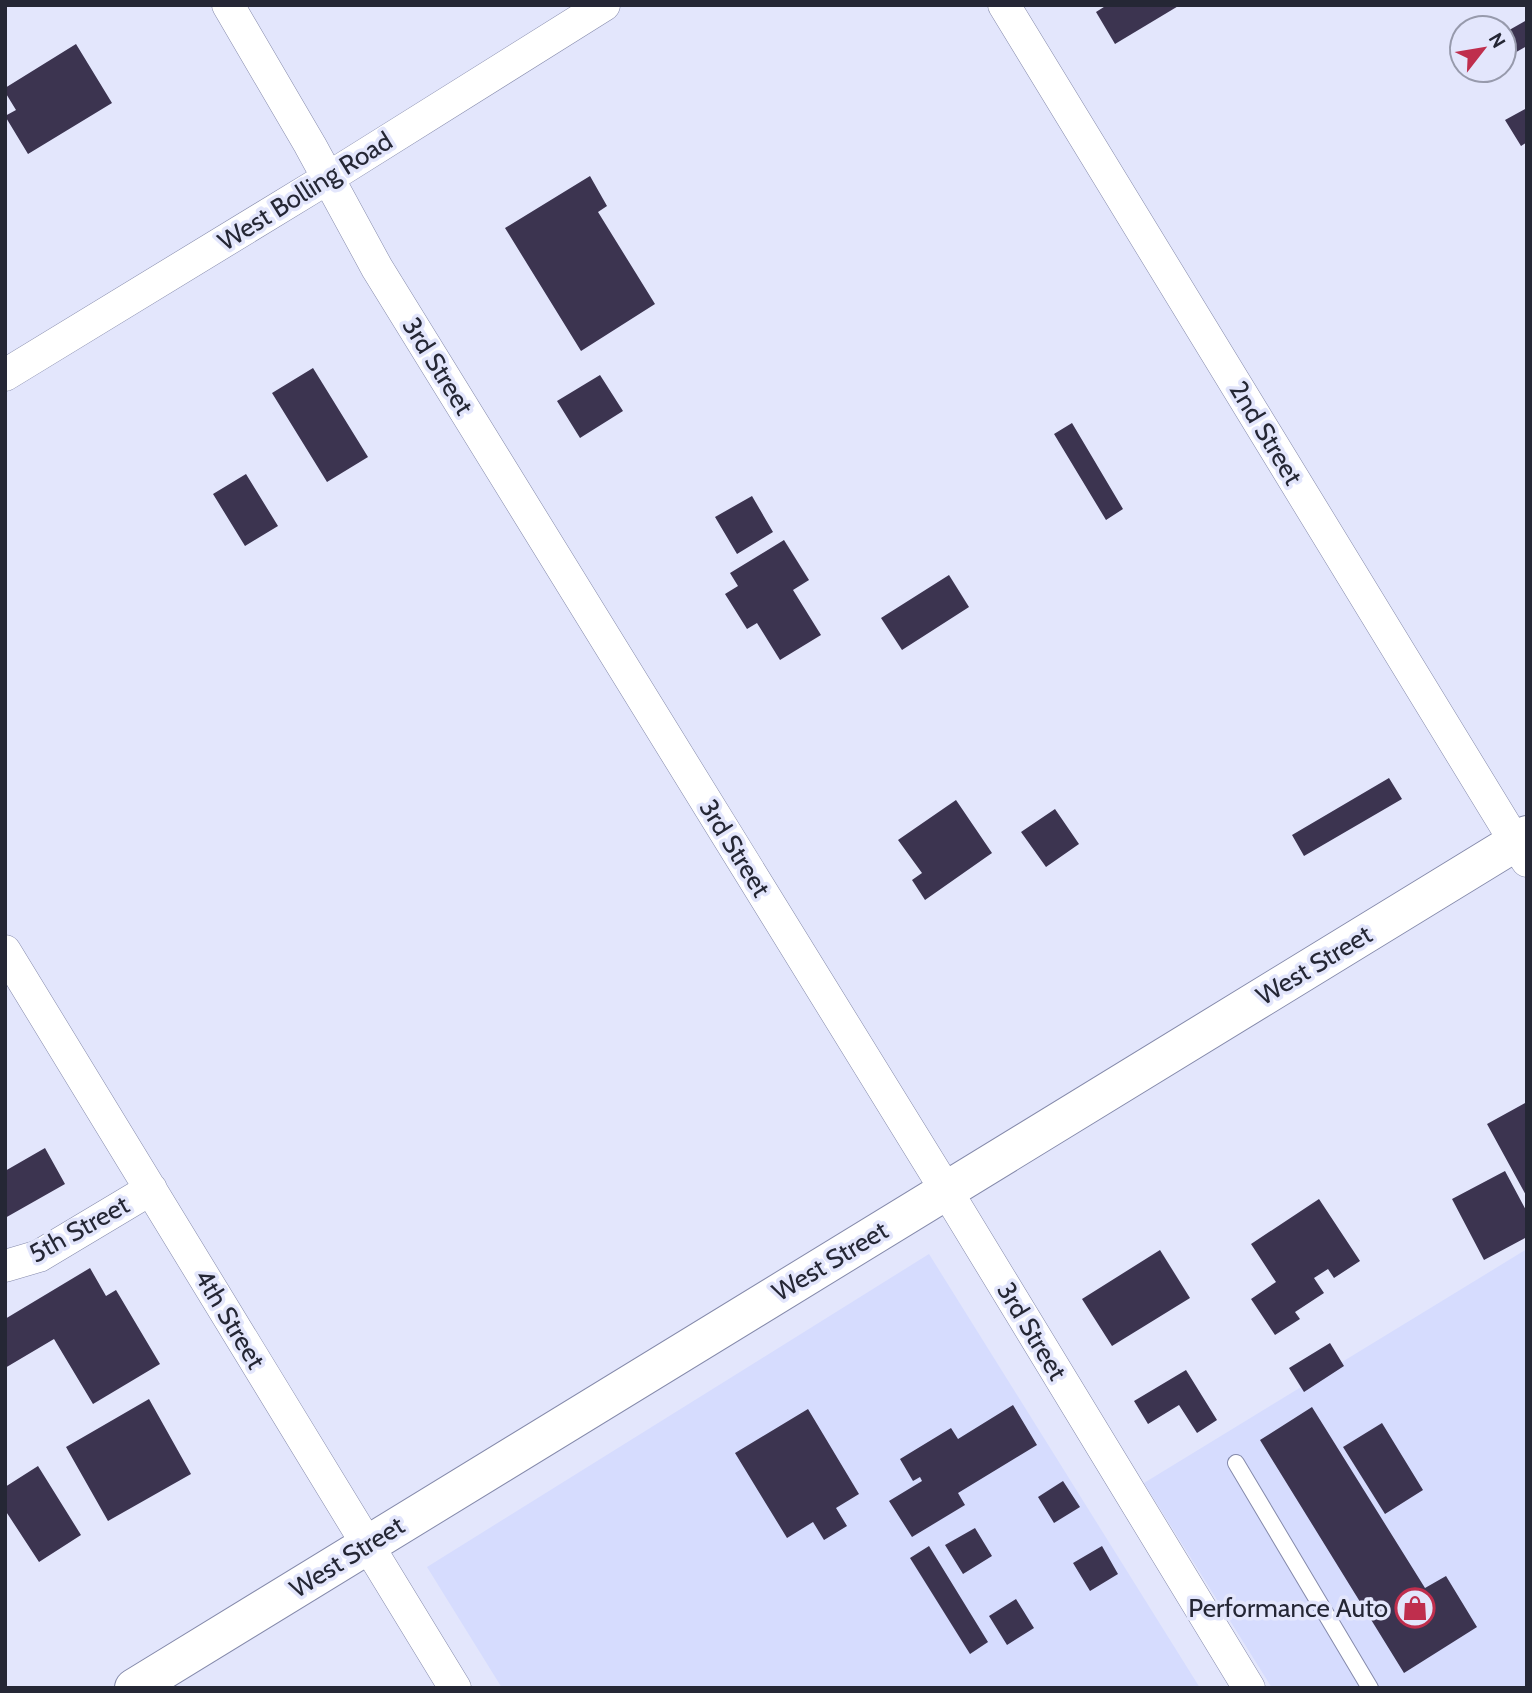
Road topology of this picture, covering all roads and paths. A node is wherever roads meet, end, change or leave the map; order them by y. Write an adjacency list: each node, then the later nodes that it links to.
1 (228, 5): 4 (street, 3rd Street)
2 (604, 5): 4 (street, West Bolling Road)
3 (1004, 5): 6 (street, 2nd Street)
4 (328, 178): 5 (street, West Bolling Road); 9 (street, 3rd Street)
5 (5, 375)
6 (1523, 846): 9 (street, West Street)
7 (5, 951): 8 (street, 4th Street)
8 (151, 1189): 10 (street, 5th Street); 12 (street, 4th Street)
9 (946, 1190): 12 (street, West Street); 15 (street, 3rd Street)
10 (5, 1266)
11 (1236, 1463): 16 (lane)
12 (368, 1544): 13 (street, West Street); 14 (street, 4th Street)
13 (134, 1688)
14 (455, 1688)
15 (1249, 1688)
16 (1370, 1688)

